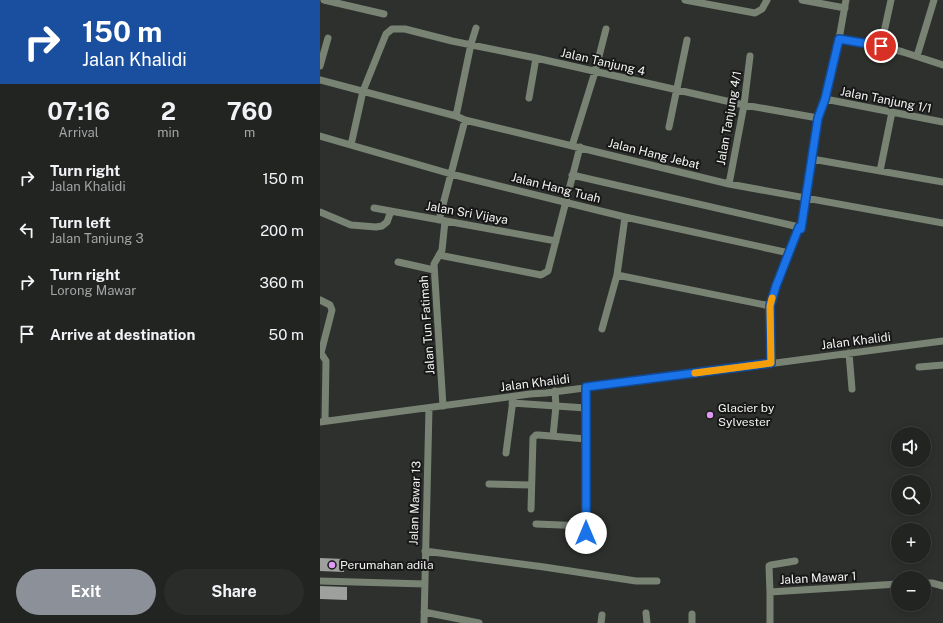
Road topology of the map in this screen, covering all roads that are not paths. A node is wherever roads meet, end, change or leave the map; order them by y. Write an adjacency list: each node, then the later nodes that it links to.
1 (324, 0): 9 (street)
2 (685, 0): 3 (street)
3 (768, 0)
4 (802, 0): 8 (street)
5 (846, 0): 8 (street)
6 (891, 0): 16 (street)
7 (934, 0): 18 (street)
8 (845, 8): 13 (street)
9 (384, 14)
10 (476, 28): 15 (street)
11 (606, 29): 22 (street)
12 (328, 38): 21 (street)
13 (839, 39): 16 (street); 27 (street)
14 (687, 40): 24 (street)
15 (471, 44): 19 (street, Jalan Tanjung 4); 25 (street, Jalan Tanjung 4); 30 (street)
16 (881, 46): 18 (street)
17 (750, 56): 28 (street, Jalan Tanjung 4/1)
18 (917, 56): 20 (street)
19 (536, 58): 22 (street, Jalan Tanjung 4); 26 (street)
20 (943, 65)
21 (320, 66)
22 (595, 72): 24 (street, Jalan Tanjung 4); 37 (street)
23 (320, 80): 25 (street, Jalan Hang Jebat)
24 (677, 90): 28 (street, Jalan Tanjung 4); 34 (street)
25 (363, 91): 30 (street, Jalan Hang Jebat); 36 (street)
26 (529, 98)
27 (825, 99): 29 (street, Jalan Tanjung 1/1); 31 (street)
28 (744, 105): 31 (street, Jalan Tanjung 4); 43 (street, Jalan Tanjung 4/1)
29 (892, 112): 33 (street, Jalan Tanjung 1/1); 39 (street)
30 (456, 116): 32 (street, Jalan Hang Jebat)
31 (818, 118): 38 (street)
32 (465, 120): 37 (street, Jalan Hang Jebat); 40 (street, Jalan Tun Fatimah)
33 (943, 122)
34 (669, 127)
35 (320, 136): 36 (street, Jalan Hang Tuah)
36 (351, 145): 40 (street, Jalan Hang Tuah)
37 (576, 147): 41 (street); 43 (street, Jalan Hang Jebat)
38 (812, 159): 39 (street); 44 (street)
39 (880, 171): 42 (street)
40 (451, 174): 45 (street, Jalan Hang Tuah); 50 (street, Jalan Tun Fatimah)
41 (572, 175): 45 (street); 52 (street)
42 (943, 182)
43 (729, 184): 44 (street, Jalan Hang Jebat)
44 (806, 198): 51 (street, Jalan Hang Jebat); 52 (street)
45 (566, 202): 49 (street, Jalan Hang Tuah); 53 (street)
46 (374, 208): 47 (street, Jalan Sri Vijaya)
47 (391, 211): 48 (street); 50 (street, Jalan Sri Vijaya)
48 (320, 212)
49 (625, 217): 54 (street, Jalan Hang Tuah); 58 (street)
50 (442, 220): 53 (street, Jalan Sri Vijaya); 55 (street, Jalan Tun Fatimah)
51 (943, 223)
52 (799, 227): 54 (street)
53 (556, 241): 55 (street)
54 (789, 253): 60 (street)
55 (439, 255): 57 (street, Jalan Tun Fatimah)
56 (398, 262): 57 (street)
57 (434, 270): 73 (street, Jalan Tun Fatimah)
58 (617, 274): 60 (street); 61 (street)
59 (320, 300): 77 (street)
60 (770, 306): 64 (street)
61 (602, 330)
62 (943, 341): 63 (street, Jalan Khalidi)
63 (849, 353): 64 (street, Jalan Khalidi); 68 (street)
64 (771, 363): 67 (street, Jalan Khalidi)
65 (943, 365): 66 (street)
66 (919, 367)
67 (586, 387): 69 (street, Jalan Khalidi); 76 (street)
68 (852, 389)
69 (555, 391): 70 (street, Jalan Khalidi); 74 (street)
70 (530, 394): 71 (street, Jalan Khalidi); 72 (street)
71 (513, 400): 72 (street); 73 (street, Jalan Khalidi); 80 (street)
72 (530, 404): 74 (street)
73 (443, 406): 75 (street, Jalan Khalidi)
74 (556, 406): 76 (street); 78 (street)
75 (429, 408): 77 (street, Jalan Khalidi); 85 (street, Jalan Mawar 13)
76 (586, 408): 79 (street)
77 (322, 422)
78 (554, 436): 79 (street); 82 (street)
79 (586, 439): 84 (street)
80 (506, 453)
81 (489, 484): 82 (street)
82 (531, 485): 83 (street)
83 (531, 509)
84 (536, 524)
85 (425, 551): 88 (street); 90 (street, Jalan Mawar 13)
86 (795, 561): 93 (street)
87 (320, 581): 90 (street)
88 (657, 581)
89 (931, 582): 92 (street)
90 (425, 584): 94 (street, Jalan Mawar 13)
91 (891, 584): 93 (street, Jalan Mawar 1)
92 (943, 586)
93 (770, 592): 103 (street, Jalan Mawar 1)
94 (424, 612): 98 (street, Jalan Mawar 13); 99 (street)
95 (646, 613): 101 (street)
96 (692, 614): 102 (street)
97 (602, 615): 100 (street)
98 (424, 623)
99 (479, 623)
100 (601, 623)
101 (647, 623)
102 (692, 623)
103 (770, 623)

